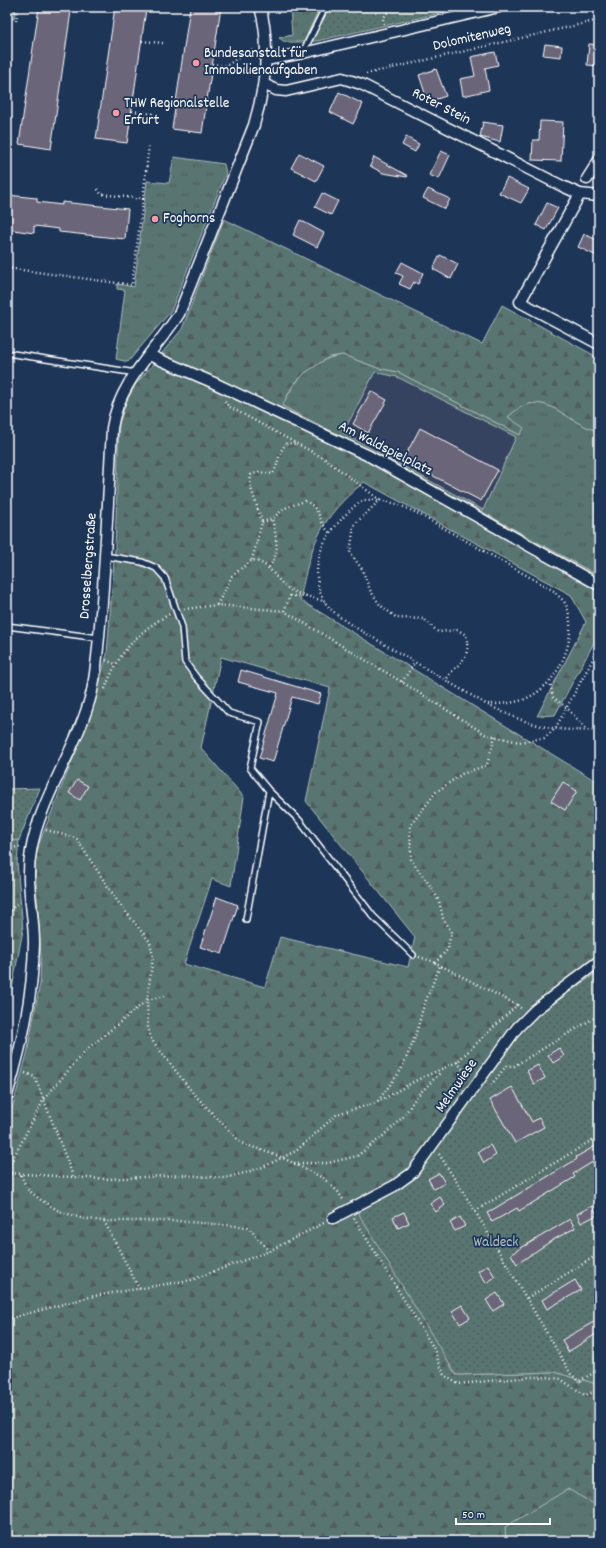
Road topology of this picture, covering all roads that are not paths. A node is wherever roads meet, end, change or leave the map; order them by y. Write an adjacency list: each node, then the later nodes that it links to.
1 (260, 7): 5 (street, Drosselbergstraße)
2 (324, 7): 4 (lane)
3 (499, 7): 4 (street)
4 (303, 53): 5 (street)
5 (266, 60): 6 (street, Drosselbergstraße)
6 (264, 84): 9 (street, Roter Stein); 13 (street, Drosselbergstraße)
7 (599, 160): 8 (street)
8 (587, 179)
9 (580, 194): 10 (street, Roter Stein); 11 (street)
10 (599, 196)
11 (599, 344)
12 (7, 353): 14 (lane)
13 (150, 355): 14 (street, Drosselbergstraße); 16 (street, Am Waldspielplatz)
14 (136, 373): 15 (street, Drosselbergstraße)
15 (105, 556): 18 (street, Drosselbergstraße); 19 (lane)
16 (599, 585)
17 (7, 626): 18 (lane)
18 (99, 638): 23 (street, Drosselbergstraße)
19 (269, 791): 20 (lane); 21 (lane)
20 (246, 919)
21 (413, 955)
22 (599, 961): 24 (street, Melmwiese)
23 (7, 1095)
24 (333, 1218)

